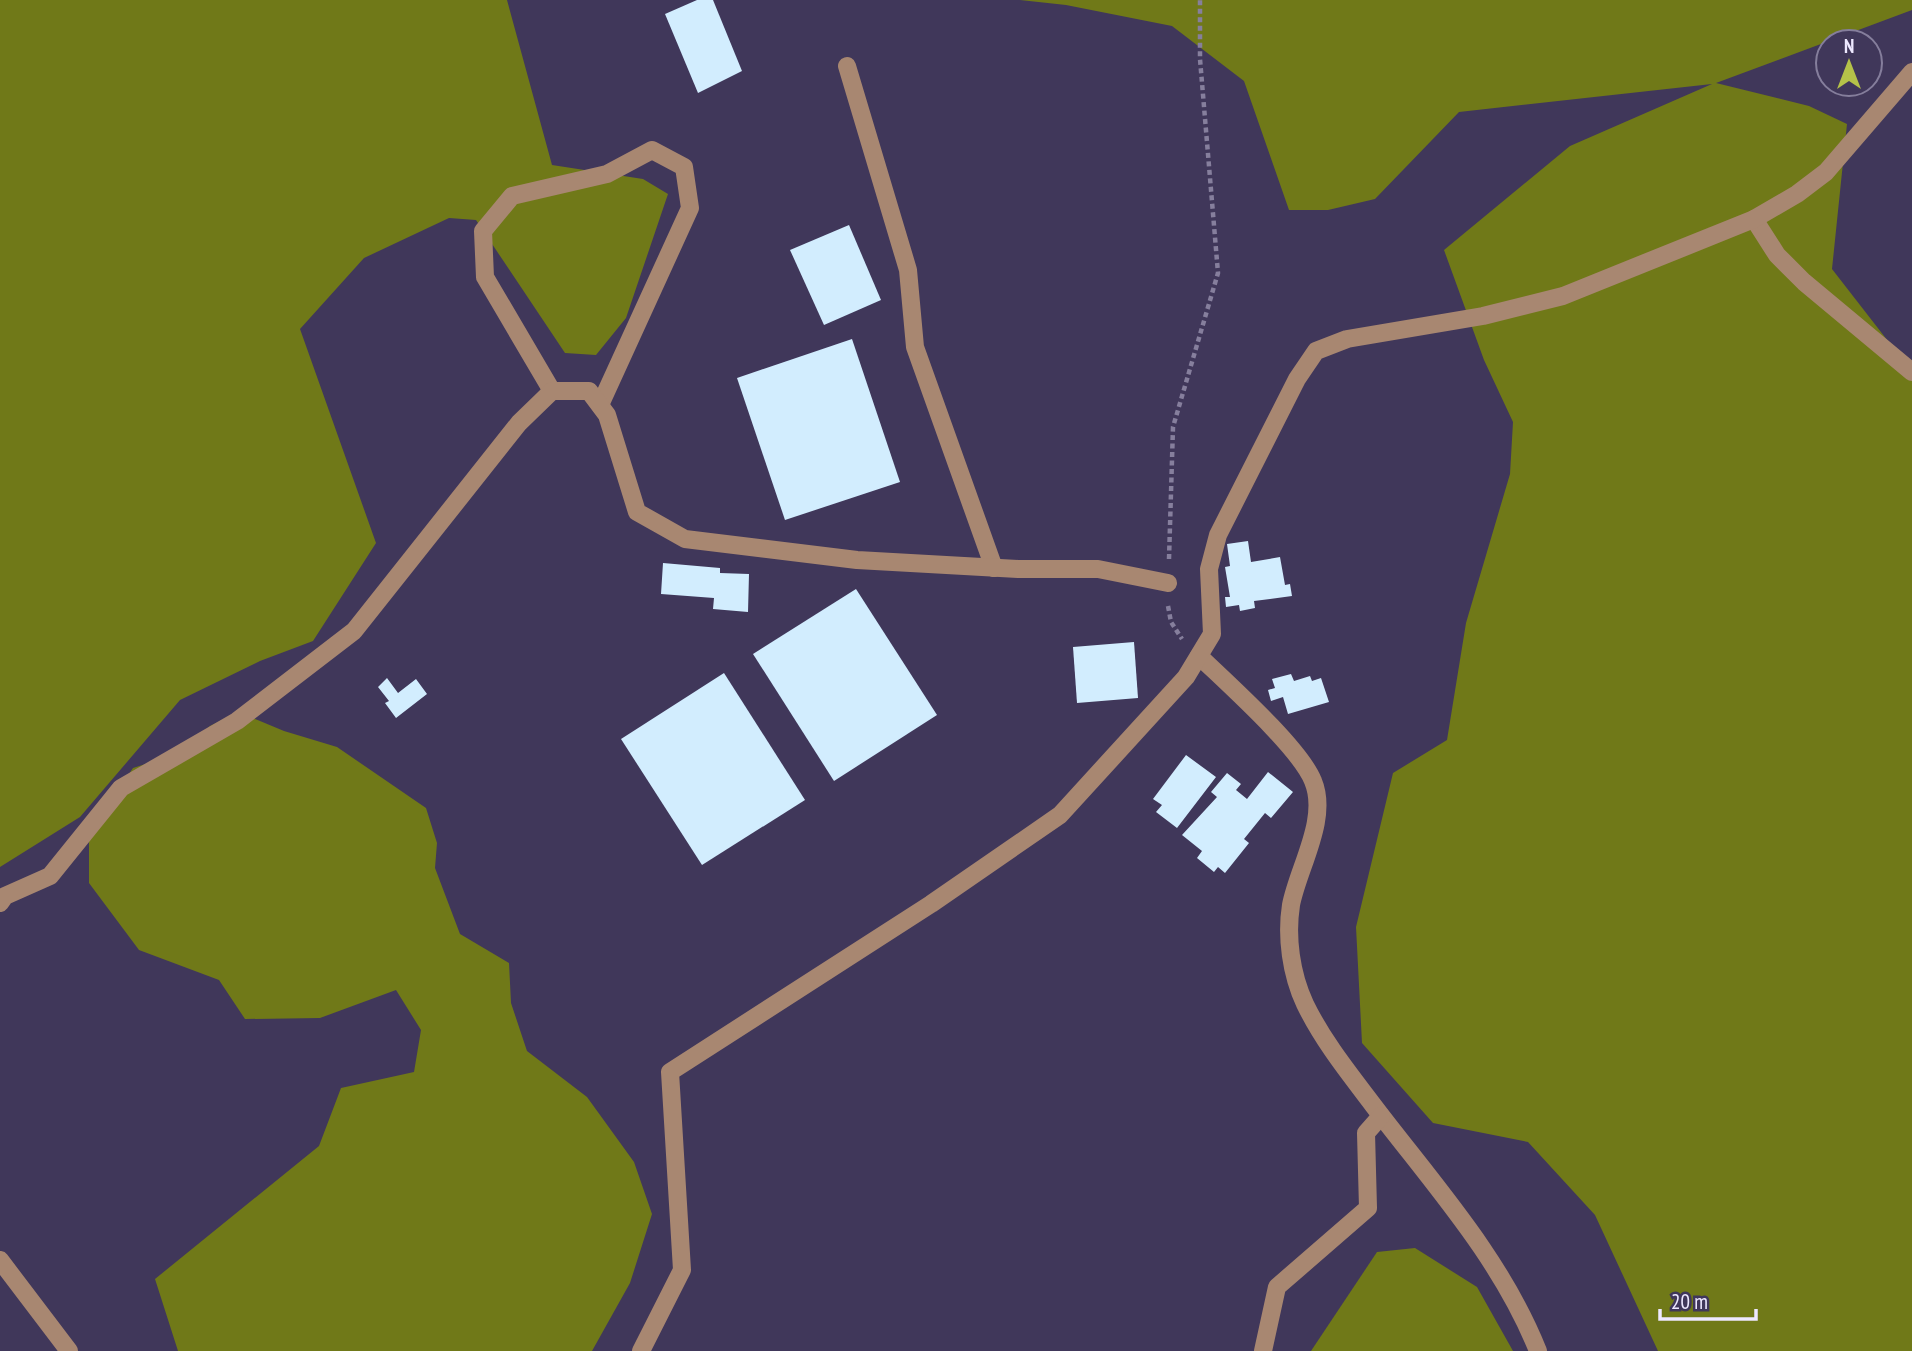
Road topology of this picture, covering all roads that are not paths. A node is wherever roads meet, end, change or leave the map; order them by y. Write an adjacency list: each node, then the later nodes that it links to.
1 (847, 66): 7 (street)
2 (1912, 72): 3 (street)
3 (1754, 219): 4 (street); 9 (street)
4 (1912, 372)
5 (552, 391): 6 (street); 6 (street); 10 (street)
6 (600, 405): 7 (street)
7 (994, 568): 8 (street)
8 (1168, 583)
9 (1199, 656): 11 (street); 14 (street)
10 (0, 903)
11 (1381, 1116): 15 (street); 16 (street)
12 (0, 1260): 13 (street)
13 (69, 1351)
14 (642, 1351)
15 (1262, 1351)
16 (1538, 1351)

